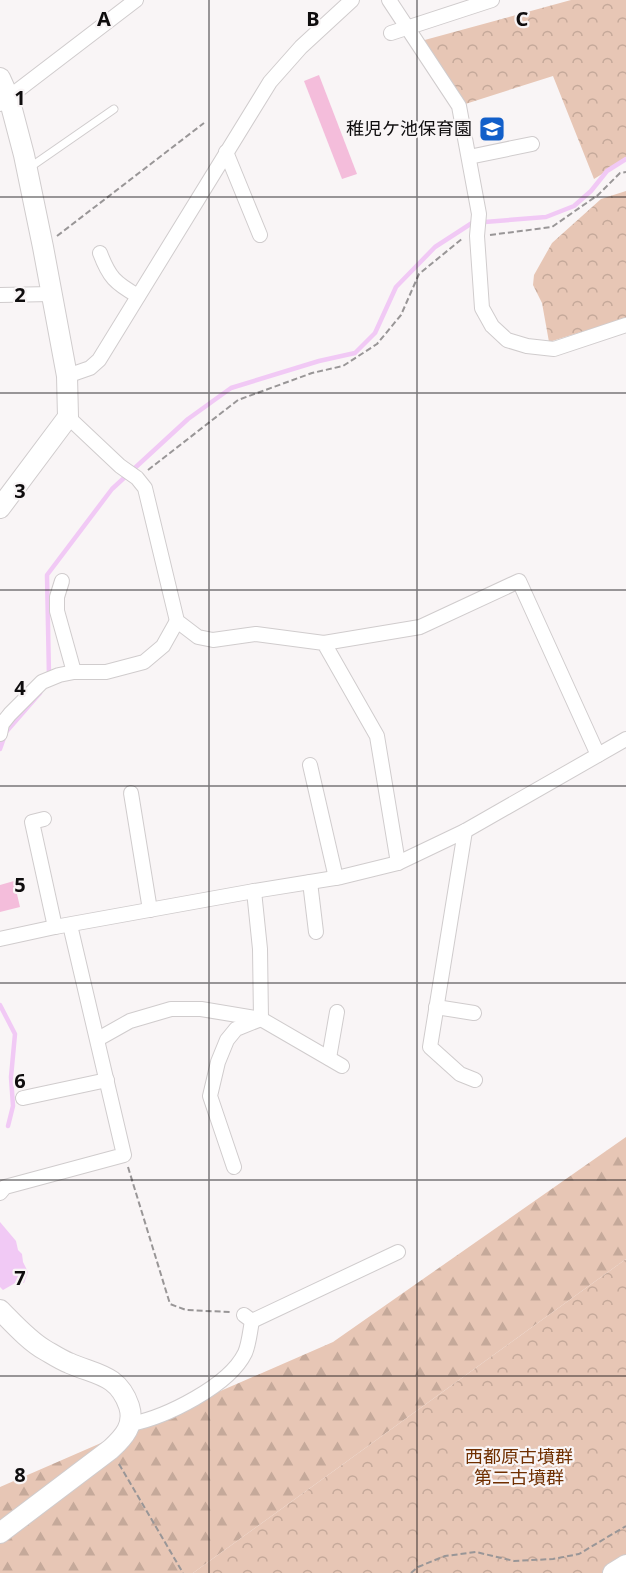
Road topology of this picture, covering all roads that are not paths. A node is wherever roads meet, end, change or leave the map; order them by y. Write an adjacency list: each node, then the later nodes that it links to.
1 (136, 0): 8 (street)
2 (352, 0): 11 (street)
3 (389, 0): 5 (street)
4 (492, 0): 5 (street)
5 (408, 27): 6 (street); 12 (street)
6 (391, 33)
7 (0, 78): 8 (street)
8 (5, 101): 13 (street)
9 (114, 109): 13 (lane)
10 (532, 144): 12 (street)
11 (226, 152): 14 (street); 18 (street)
12 (469, 157): 19 (street)
13 (27, 169): 16 (street)
14 (260, 235)
15 (100, 252): 18 (street)
16 (52, 294): 17 (street); 20 (street)
17 (0, 295)
18 (138, 296): 20 (street)
19 (626, 325)
20 (67, 376): 21 (street)
21 (68, 417): 22 (street); 24 (street)
22 (0, 508)
23 (62, 581): 26 (street)
24 (177, 621): 25 (street); 26 (street)
25 (324, 643): 29 (street); 34 (street)
26 (74, 672): 27 (street)
27 (0, 734)
28 (626, 739): 29 (street)
29 (598, 755): 33 (street)
30 (310, 765): 35 (street)
31 (131, 794): 38 (street)
32 (44, 819): 40 (street)
33 (465, 831): 34 (street); 43 (street)
34 (398, 863): 35 (street)
35 (336, 878): 36 (street)
36 (310, 882): 37 (street); 41 (street)
37 (254, 891): 38 (street); 46 (street)
38 (150, 910): 39 (street)
39 (70, 925): 40 (street); 47 (street)
40 (55, 927): 42 (street)
41 (316, 932)
42 (0, 939)
43 (436, 1007): 45 (street); 51 (street)
44 (337, 1012): 48 (street)
45 (474, 1013)
46 (261, 1019): 47 (street); 48 (street); 53 (street)
47 (98, 1039): 50 (street)
48 (329, 1058): 49 (street)
49 (342, 1066)
50 (106, 1080): 52 (street); 54 (street)
51 (475, 1080)
52 (23, 1098)
53 (234, 1167)
54 (0, 1193)
55 (398, 1252): 57 (street)
56 (1, 1312): 57 (street)
57 (131, 1424): 58 (street)
58 (0, 1533)
59 (626, 1565): 60 (street)
60 (613, 1573)

